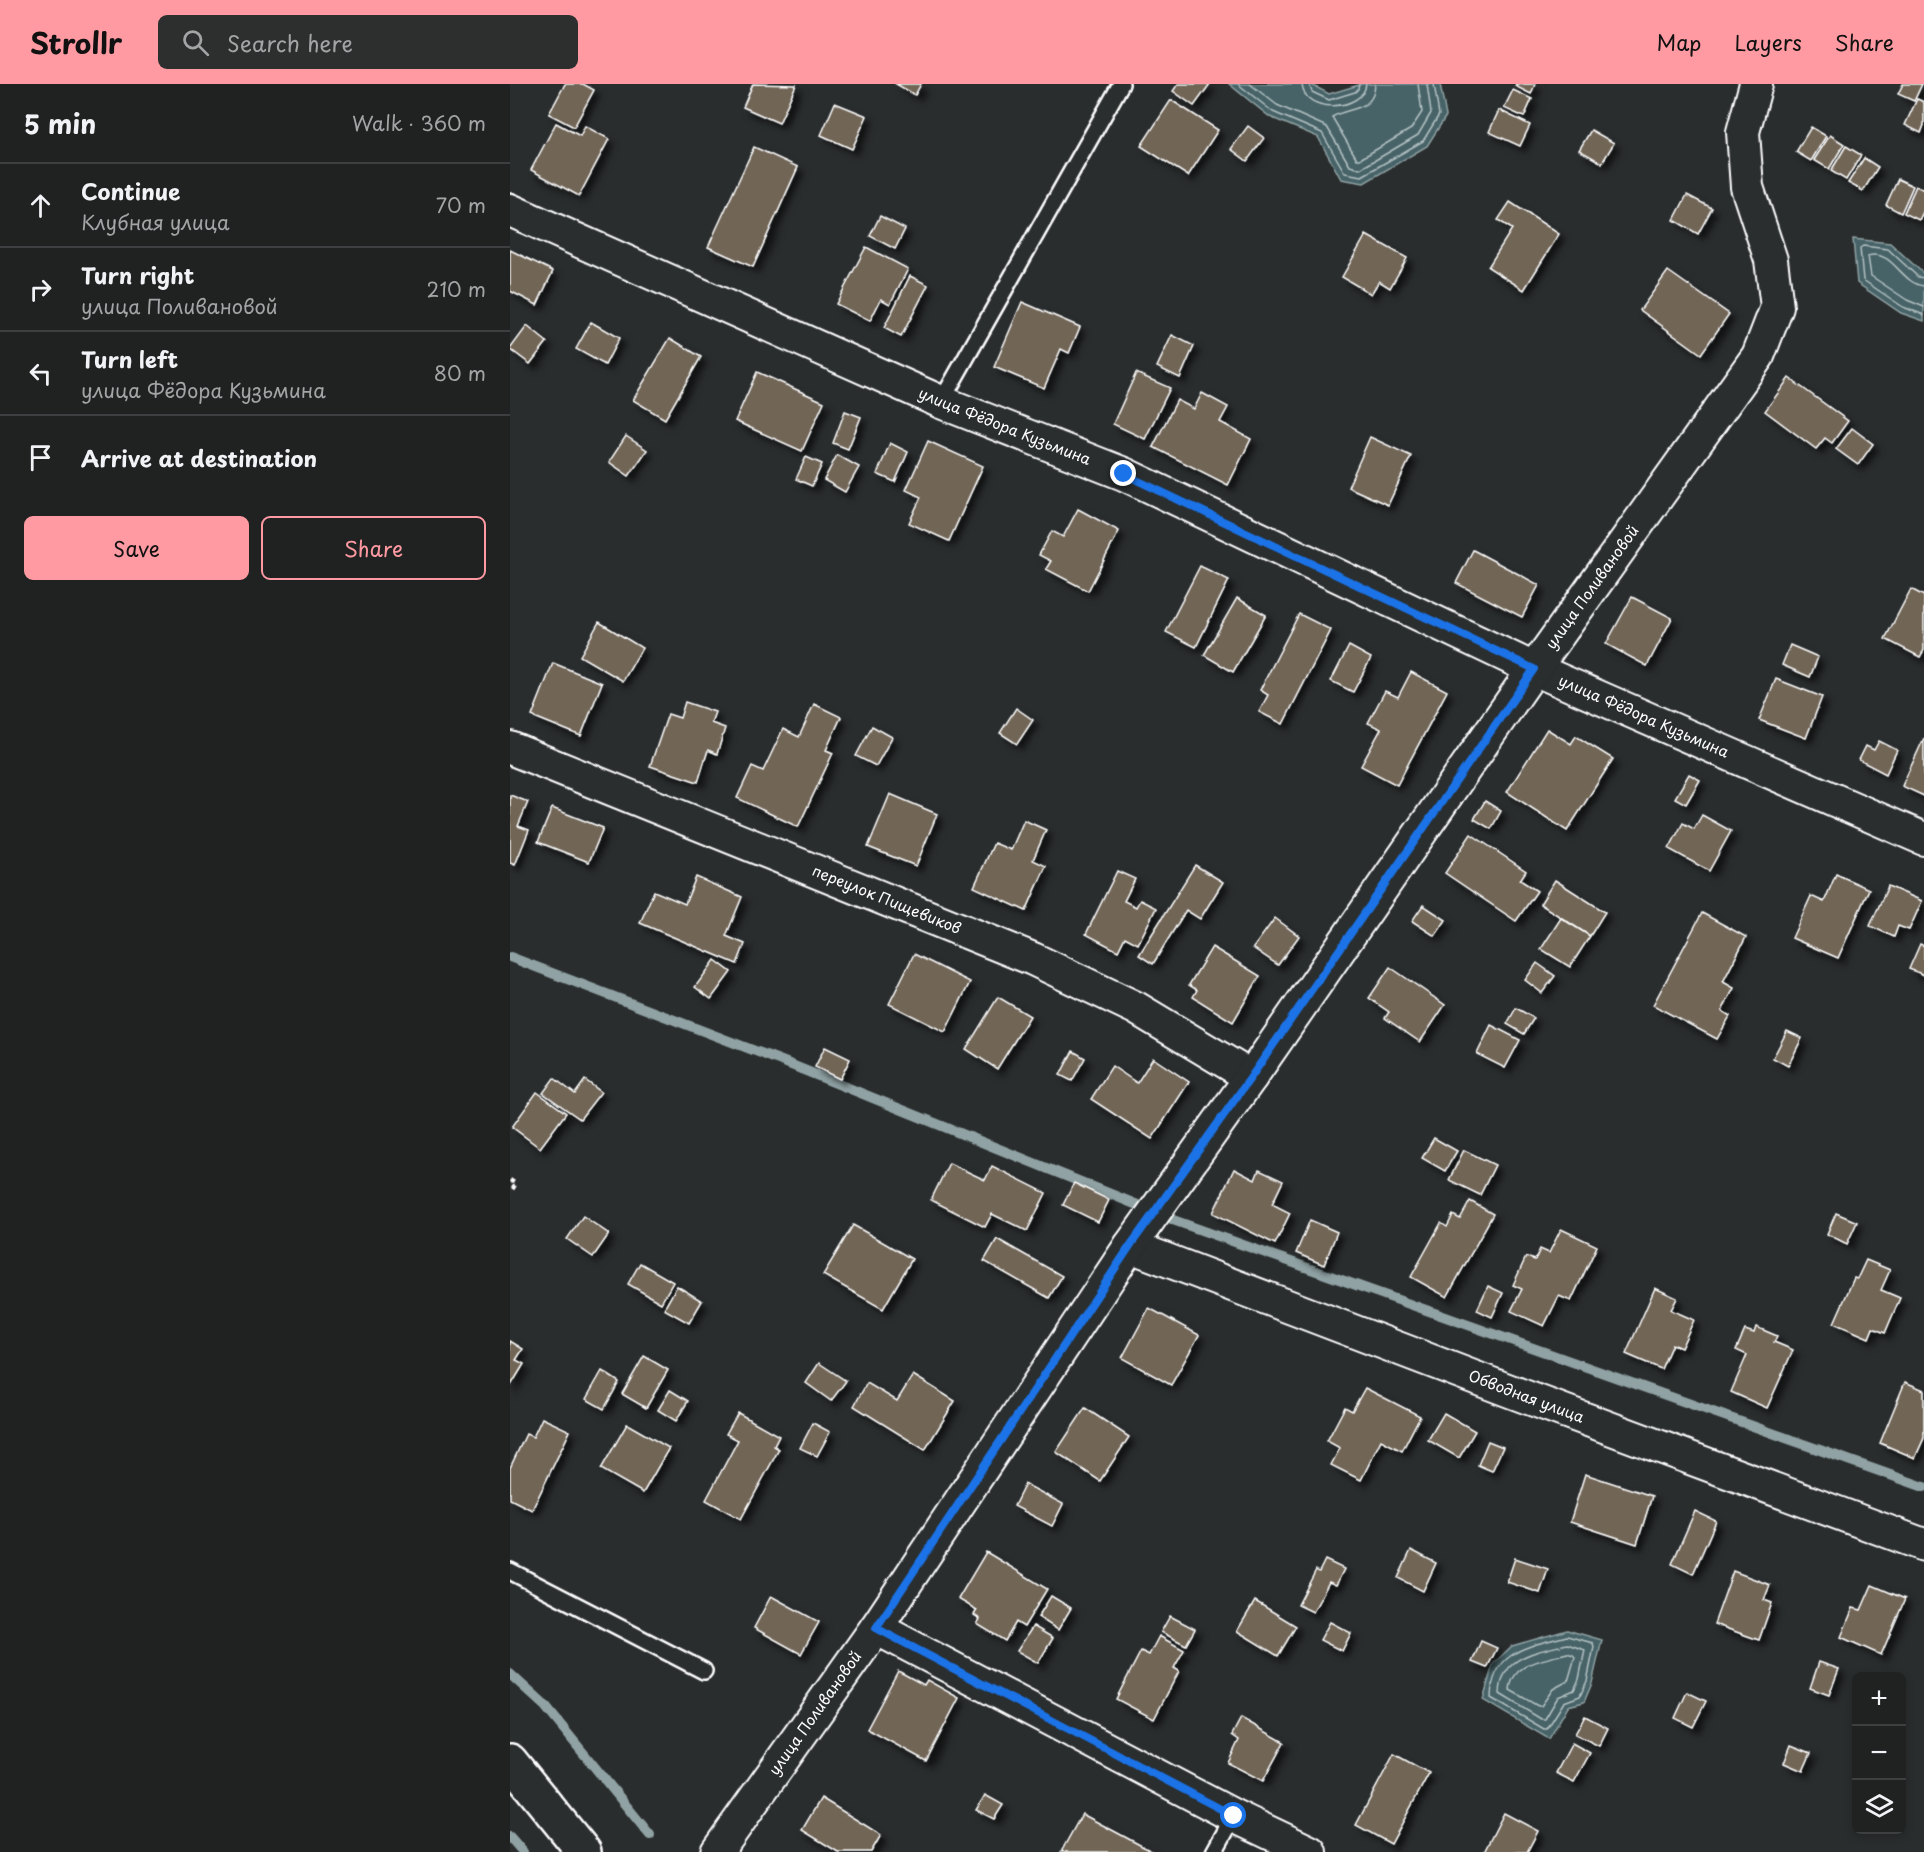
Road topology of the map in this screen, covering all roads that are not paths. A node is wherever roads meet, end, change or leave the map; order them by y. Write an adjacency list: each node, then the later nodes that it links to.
1 (1121, 84): 4 (lane)
2 (1756, 84): 5 (street, улица Поливановой)
3 (510, 210): 4 (street, улица Фёдора Кузьмина)
4 (941, 402): 5 (street, улица Фёдора Кузьмина)
5 (1534, 669): 7 (street, улица Фёдора Кузьмина); 8 (street, улица Поливановой)
6 (510, 748): 8 (street, переулок Пищевиков)
7 (1924, 839)
8 (1251, 1077): 9 (street, улица Поливановой)
9 (1130, 1246): 10 (street, Обводная улица); 12 (street, улица Поливановой)
10 (1924, 1545)
11 (510, 1571): 13 (lane)
12 (876, 1628): 15 (street); 17 (street, улица Поливановой)
13 (704, 1671)
14 (510, 1761): 16 (street)
15 (1234, 1816): 18 (lane); 19 (street)
16 (584, 1852)
17 (717, 1852)
18 (1214, 1852)
19 (1310, 1852)

